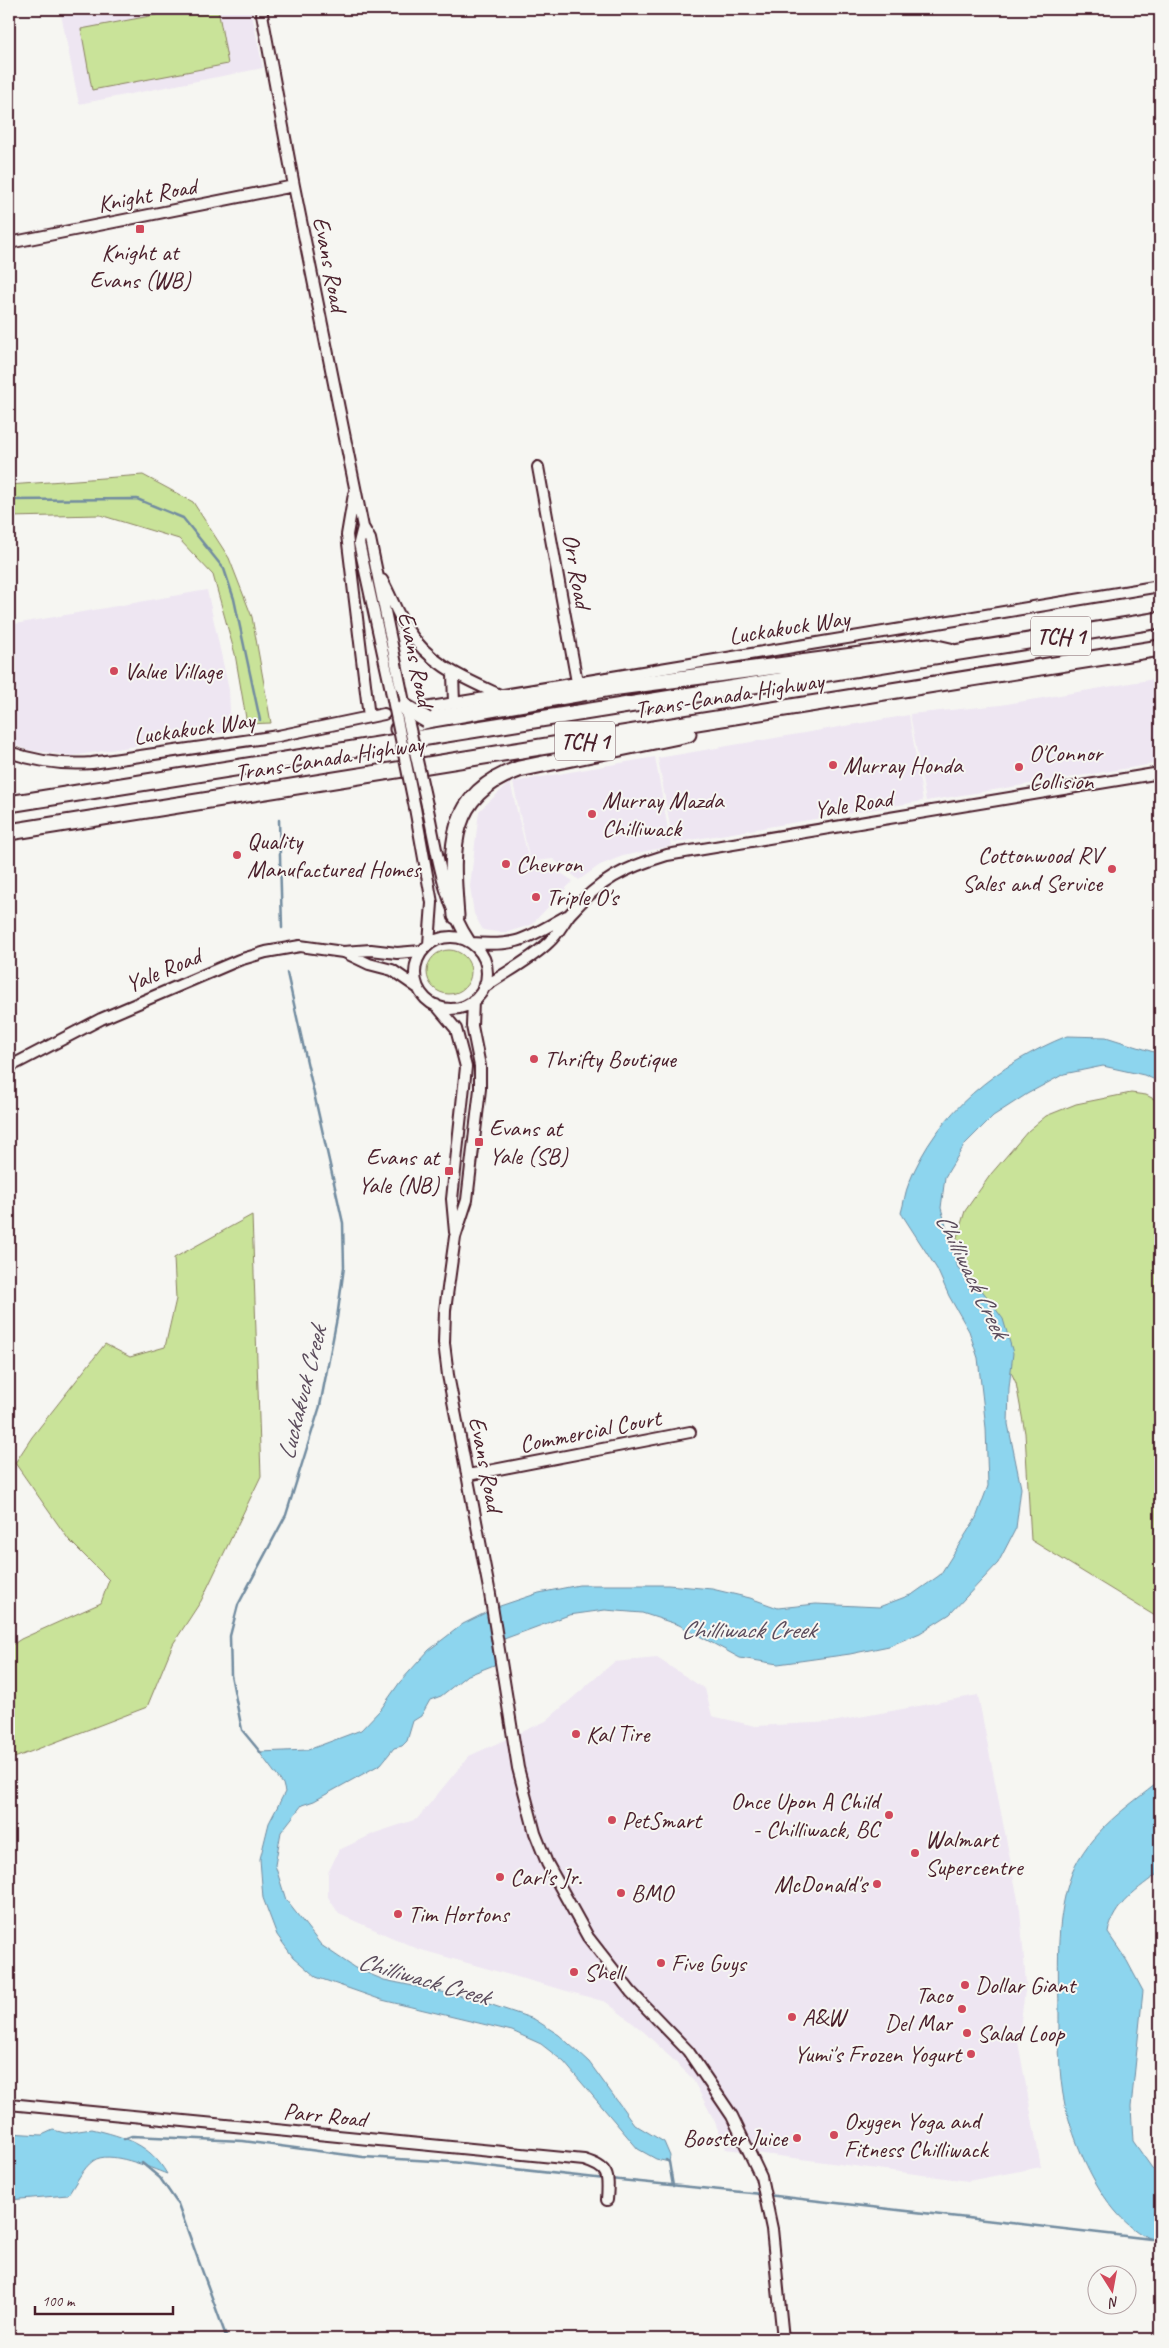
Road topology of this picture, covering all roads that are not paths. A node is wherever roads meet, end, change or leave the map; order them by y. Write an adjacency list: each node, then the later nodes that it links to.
1 (261, 9): 2 (street, Evans Road)
2 (294, 186): 3 (street, Knight Road); 5 (street, Evans Road)
3 (9, 243)
4 (538, 467): 13 (street, Orr Road)
5 (355, 488): 6 (street, Evans Road); 21 (street)
6 (363, 527): 7 (street, Evans Road); 14 (street, Evans Road)
7 (377, 571): 12 (street); 14 (street, Evans Road)
8 (1160, 586): 13 (street, Luckakuck Way)
9 (1160, 620): 11 (highway, Trans-Canada Highway / TCH 1)
10 (1160, 648): 16 (highway, Trans-Canada Highway / TCH 1)
11 (961, 653): 20 (highway); 25 (highway, Trans-Canada Highway / TCH 1)
12 (453, 674): 15 (street); 17 (street)
13 (577, 682): 15 (street, Luckakuck Way)
14 (396, 689): 18 (street, Evans Road); 22 (street, Evans Road, bridge)
15 (500, 695): 17 (street, Luckakuck Way)
16 (853, 699): 26 (highway, Trans-Canada Highway / TCH 1); 28 (highway)
17 (454, 703): 20 (street, Luckakuck Way)
18 (405, 707): 20 (highway, bridge); 22 (street, Evans Road, bridge)
19 (384, 714): 21 (street, Luckakuck Way)
20 (426, 714): 22 (highway)
21 (369, 717): 23 (street, Luckakuck Way)
22 (404, 728): 28 (street, Evans Road, bridge); 30 (street, Evans Road, bridge)
23 (9, 752)
24 (1160, 773): 27 (street, Yale Road)
25 (9, 804)
26 (9, 832)
27 (570, 914): 29 (street, Yale Road); 33 (street, Yale Road)
28 (456, 916): 29 (street, Evans Road)
29 (471, 943): 30 (street); 33 (street)
30 (425, 948): 31 (street, Yale Road); 32 (street)
31 (343, 952): 32 (street, Yale Road); 36 (street, Yale Road)
32 (418, 988): 35 (street)
33 (483, 988): 34 (street)
34 (473, 1001): 35 (street); 37 (street, Evans Road)
35 (436, 1005): 37 (street, Evans Road)
36 (9, 1067)
37 (455, 1237): 39 (street, Evans Road)
38 (690, 1432): 39 (street, Commercial Court)
39 (468, 1474): 42 (street, Evans Road)
40 (9, 2104): 41 (street, Parr Road)
41 (607, 2200)
42 (783, 2339)

